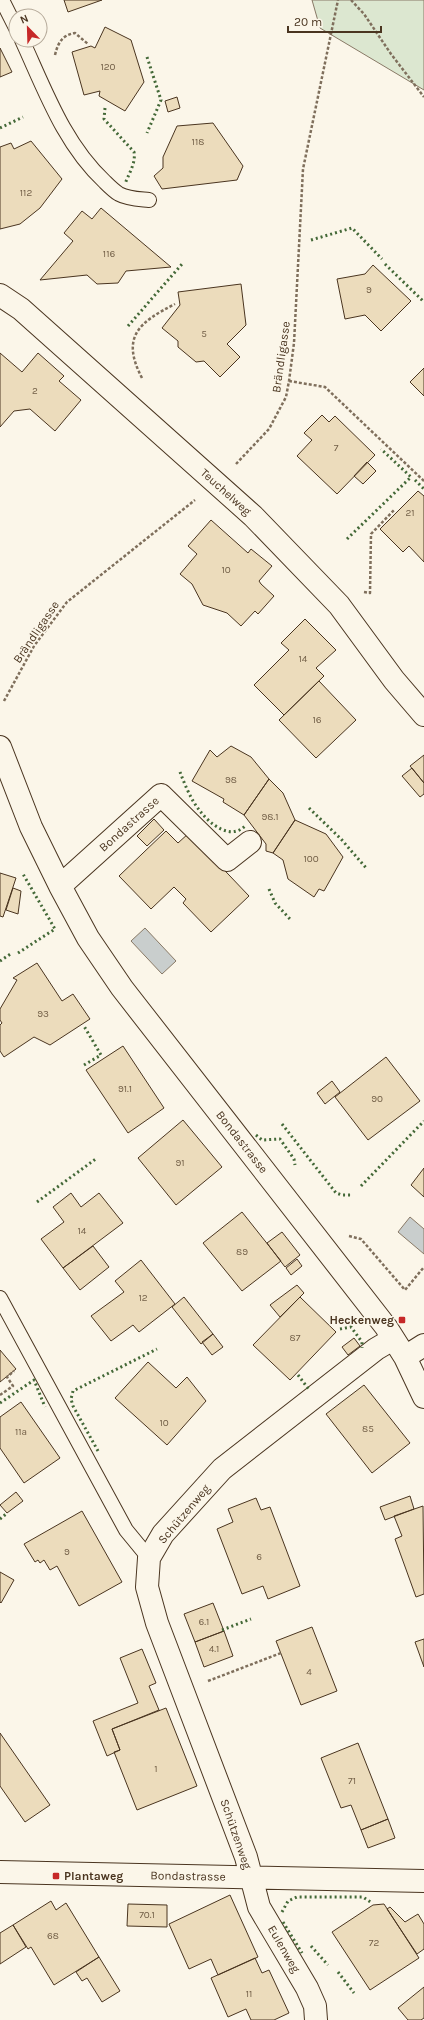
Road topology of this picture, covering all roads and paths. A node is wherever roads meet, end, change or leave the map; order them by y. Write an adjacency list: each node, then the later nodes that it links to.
1 (2, 0): 4 (lane)
2 (338, 0): 13 (path, Brändligasse)
3 (351, 0): 8 (path)
4 (8, 12)
5 (88, 44): 7 (path)
6 (26, 48): 7 (lane)
7 (38, 76): 9 (lane)
8 (424, 97)
9 (149, 200)
10 (0, 296): 15 (street, Teuchelweg)
11 (175, 304): 12 (path)
12 (143, 381)
13 (289, 381): 14 (path); 15 (path, Brändligasse)
14 (424, 481)
15 (216, 483): 18 (path, Brändligasse); 19 (street, Teuchelweg)
16 (395, 509): 17 (path)
17 (370, 593)
18 (4, 701)
19 (424, 715)
20 (0, 747): 22 (street, Bondastrasse)
21 (250, 842): 22 (street, Bondastrasse)
22 (60, 886): 26 (street, Bondastrasse)
23 (346, 1236): 24 (path)
24 (424, 1267)
25 (0, 1298): 30 (lane)
26 (393, 1338): 28 (street, Bondastrasse); 30 (street, Schützenweg)
27 (424, 1345): 28 (street)
28 (405, 1357): 29 (street, Bondastrasse)
29 (424, 1397)
30 (149, 1558): 34 (street, Schützenweg)
31 (281, 1653): 32 (path)
32 (207, 1681)
33 (0, 1872): 34 (street, Bondastrasse)
34 (251, 1877): 35 (street, Bondastrasse); 36 (street, Eulenweg)
35 (424, 1881)
36 (316, 2020)

